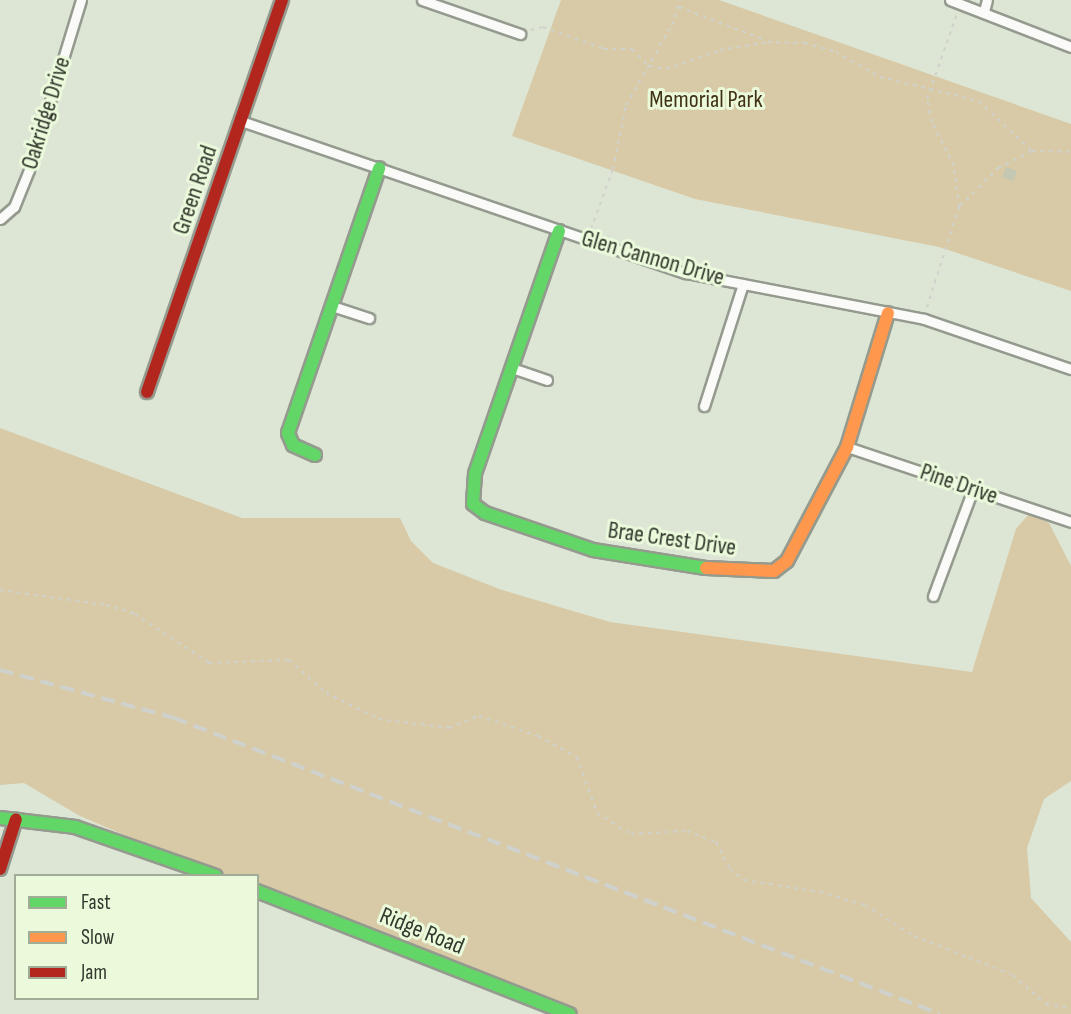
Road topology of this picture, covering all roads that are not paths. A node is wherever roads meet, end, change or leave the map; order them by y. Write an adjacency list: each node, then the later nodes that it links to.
1 (81, 0): 11 (street, Oakridge Drive)
2 (282, 0): 9 (street, Green Road)
3 (422, 0): 7 (street)
4 (950, 0): 6 (street)
5 (987, 0): 6 (street)
6 (984, 11): 8 (street)
7 (520, 34)
8 (1071, 47)
9 (241, 121): 10 (street, Glen Cannon Drive); 20 (street, Green Road)
10 (379, 168): 12 (street, Glen Cannon Drive); 14 (street)
11 (0, 219)
12 (559, 231): 13 (street, Glen Cannon Drive); 17 (street, Brae Crest Drive)
13 (743, 284): 15 (street, Glen Cannon Drive); 21 (street)
14 (332, 306): 16 (street); 23 (street)
15 (888, 313): 18 (street, Glen Cannon Drive); 22 (street, Brae Crest Drive)
16 (369, 318)
17 (512, 368): 19 (street); 22 (street, Brae Crest Drive)
18 (1071, 369)
19 (547, 380)
20 (147, 392)
21 (704, 406)
22 (847, 447): 24 (street, Pine Drive)
23 (315, 455)
24 (973, 489): 25 (street, Pine Drive); 26 (street)
25 (1071, 522)
26 (933, 596)
27 (0, 818): 28 (street)
28 (16, 819): 29 (street); 30 (street)
29 (0, 869)
30 (210, 874)
31 (259, 892): 32 (street, Ridge Road)
32 (570, 1014)

